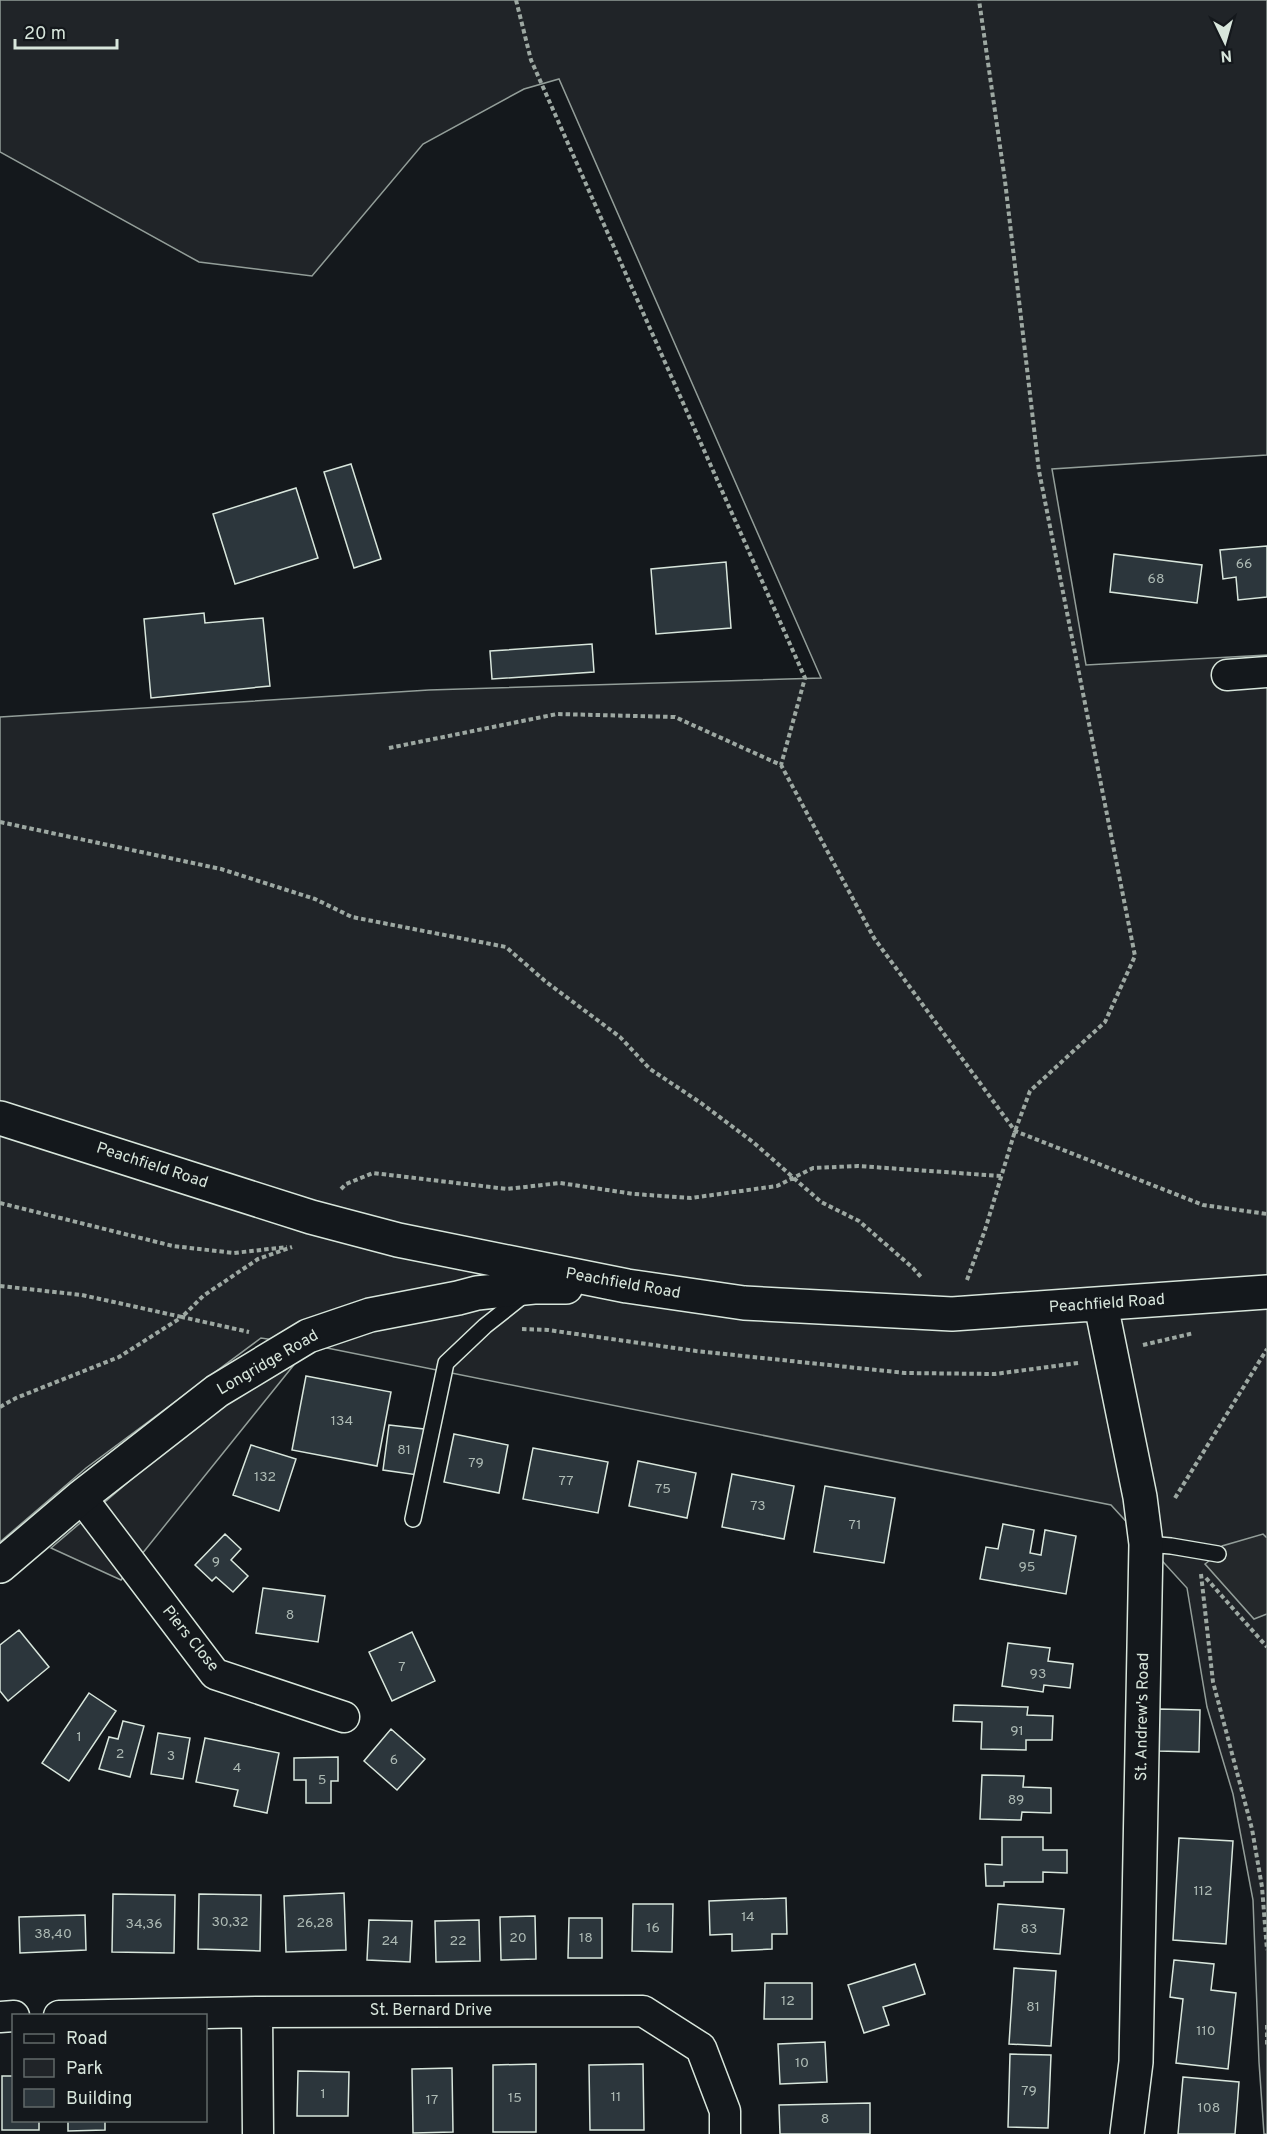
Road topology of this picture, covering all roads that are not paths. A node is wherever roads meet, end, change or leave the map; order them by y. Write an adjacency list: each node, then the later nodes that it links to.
1 (1267, 672): 2 (street)
2 (1227, 675)
3 (0, 1118): 4 (street, Peachfield Road)
4 (627, 1286): 5 (street, Longridge Road); 7 (street, Peachfield Road)
5 (534, 1287): 8 (street, Longridge Road); 9 (lane)
6 (1267, 1292): 7 (street, Peachfield Road)
7 (1101, 1305): 10 (street, St. Andrew's Road)
8 (81, 1497): 12 (street, Longridge Road); 13 (street, Piers Close)
9 (413, 1519)
10 (1146, 1544): 11 (lane); 18 (street, St. Andrew's Road)
11 (1218, 1554)
12 (0, 1566)
13 (344, 1717)
14 (257, 2012): 15 (street, St. Bernard Drive); 16 (street); 17 (street, St. Bernard Drive)
15 (158, 2014)
16 (258, 2134)
17 (725, 2134)
18 (1126, 2134)

